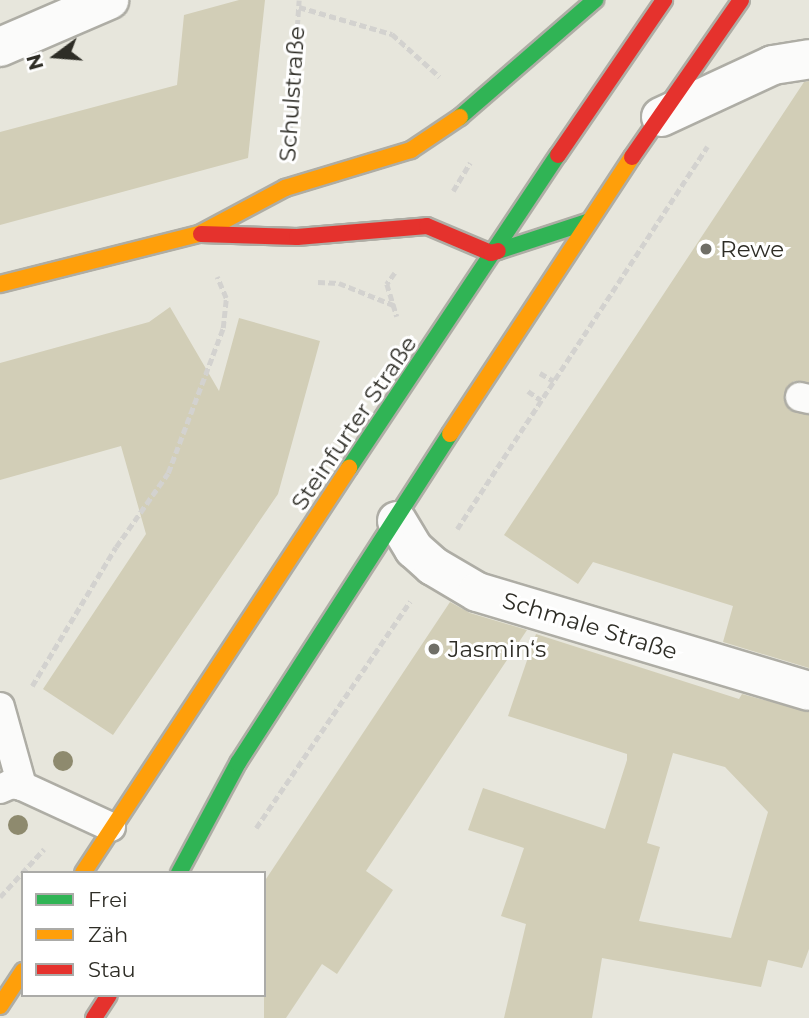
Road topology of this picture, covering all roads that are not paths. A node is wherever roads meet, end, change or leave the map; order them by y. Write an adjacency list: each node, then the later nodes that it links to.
1 (109, 0): 5 (street)
2 (594, 0): 9 (main road)
3 (664, 0): 10 (main road, Steinfurter Straße)
4 (741, 0): 7 (main road)
5 (0, 47)
6 (809, 59): 7 (street)
7 (661, 117): 8 (main road)
8 (587, 222): 10 (main road); 12 (main road)
9 (199, 234): 10 (main road); 11 (main road)
10 (491, 253): 16 (main road, Steinfurter Straße)
11 (0, 284)
12 (397, 521): 13 (street, Schmale Straße); 18 (main road)
13 (809, 691)
14 (0, 707): 15 (lane)
15 (11, 788): 16 (lane)
16 (111, 827): 17 (main road, Steinfurter Straße)
17 (84, 871)
18 (181, 871)
19 (21, 974): 21 (main road)
20 (108, 997): 22 (main road)
21 (0, 1006)
22 (94, 1018)

